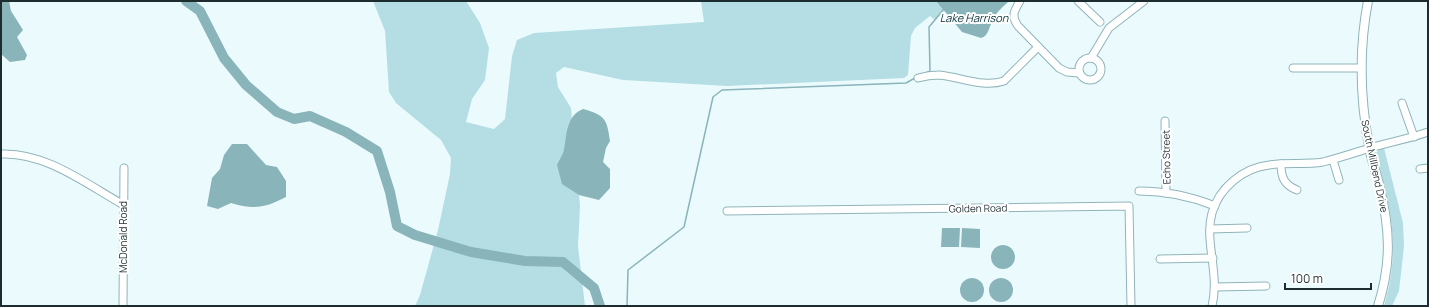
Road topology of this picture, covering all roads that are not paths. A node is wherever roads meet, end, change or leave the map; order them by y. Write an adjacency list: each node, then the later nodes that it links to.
1 (1020, 1): 6 (street)
2 (1078, 1): 5 (street)
3 (1144, 1): 7 (street)
4 (1368, 1): 9 (street, South Millbend Drive)
5 (1100, 22)
6 (1038, 47): 10 (street); 11 (street)
7 (1091, 58): 10 (street); 10 (street)
8 (1294, 68): 9 (street)
9 (1362, 68): 16 (street, South Millbend Drive)
10 (1079, 73)
11 (918, 78)
12 (1402, 103): 15 (street)
13 (1165, 121): 26 (street, Echo Street)
14 (1428, 132): 15 (street)
15 (1414, 137): 16 (street)
16 (1369, 148): 18 (street); 39 (street, South Millbend Drive)
17 (1, 154): 27 (street)
18 (1333, 160): 19 (street); 23 (street)
19 (1281, 164): 24 (street); 28 (street)
20 (124, 168): 27 (street, McDonald Road)
21 (1428, 168): 22 (street)
22 (1420, 170)
23 (1339, 180)
24 (1297, 190)
25 (1139, 191): 26 (street, Echo Street)
26 (1166, 193): 28 (street, Echo Street)
27 (122, 204): 36 (street, McDonald Road)
28 (1214, 206): 31 (street)
29 (727, 211): 37 (street, Golden Road)
30 (1247, 228): 31 (street)
31 (1210, 229): 32 (street)
32 (1213, 258): 33 (street); 35 (street)
33 (1160, 259)
34 (1266, 286): 35 (street)
35 (1215, 287): 38 (street)
36 (123, 306)
37 (1132, 306)
38 (1212, 306)
39 (1378, 306)

